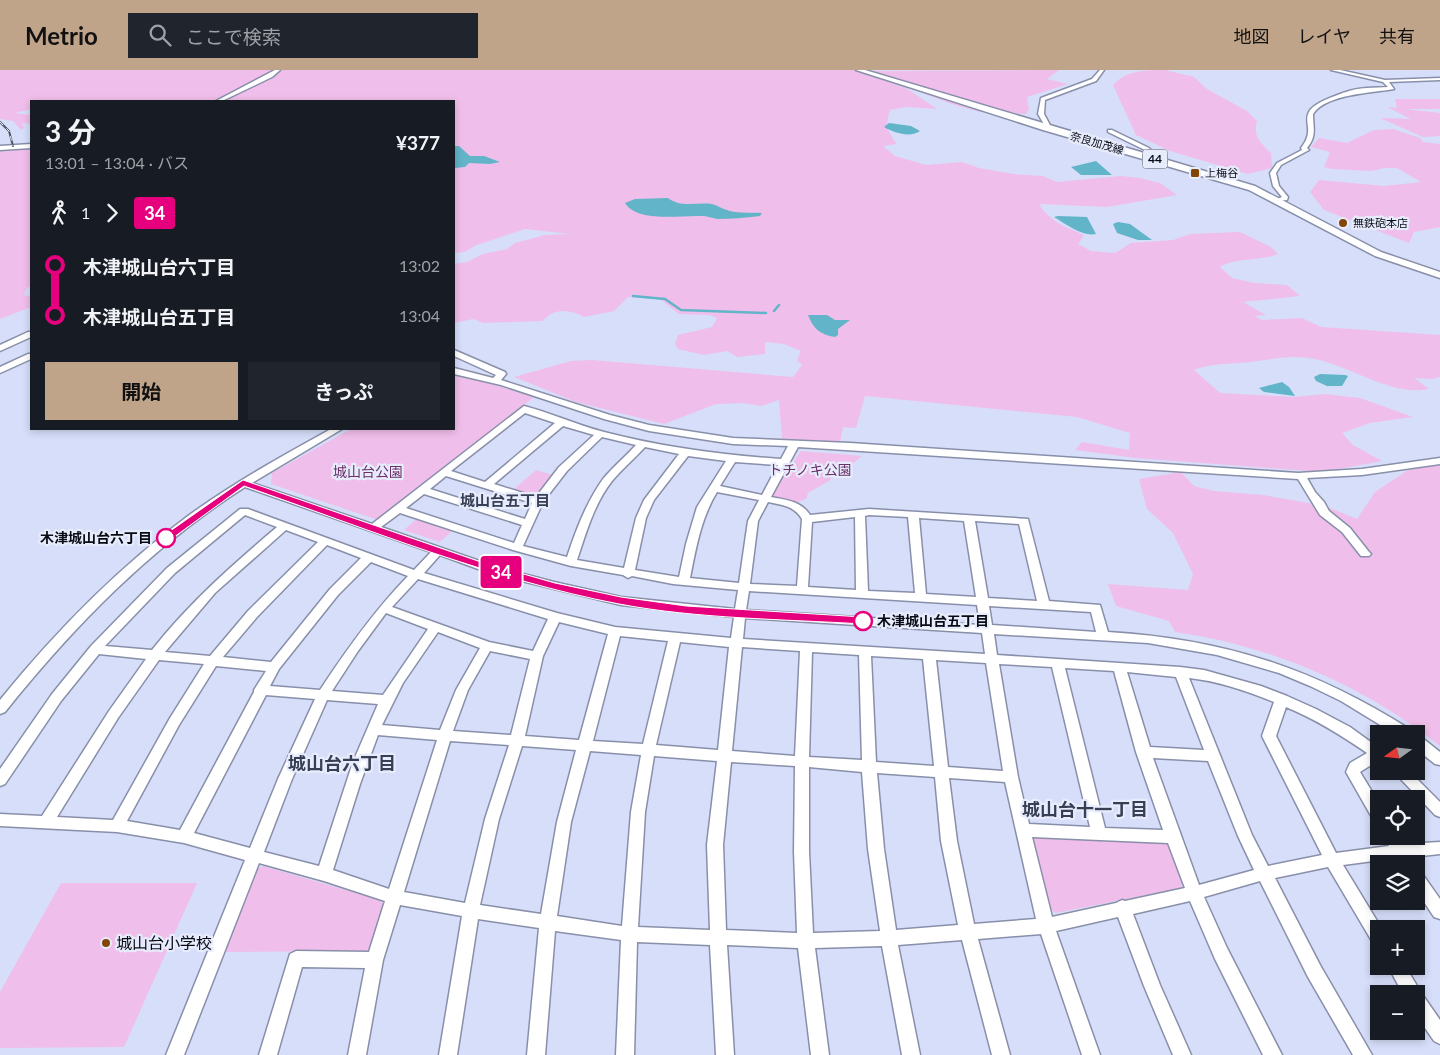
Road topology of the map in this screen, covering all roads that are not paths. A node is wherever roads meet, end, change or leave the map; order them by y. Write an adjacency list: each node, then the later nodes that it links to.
1 (278, 70): 7 (street)
2 (859, 70): 8 (main road, 奈良加茂線 / 44)
3 (1102, 70): 8 (street)
4 (1333, 70): 6 (street)
5 (1440, 79): 6 (street)
6 (1385, 81): 13 (street)
7 (221, 100)
8 (1046, 128): 12 (main road, 奈良加茂線 / 44)
9 (1110, 131): 12 (street)
10 (30, 146): 11 (street)
11 (0, 148)
12 (1156, 160): 13 (main road, 奈良加茂線 / 44)
13 (1279, 200): 14 (main road, 奈良加茂線 / 44)
14 (1440, 275)
15 (30, 334): 16 (street)
16 (0, 348)
17 (455, 353): 21 (street)
18 (30, 356): 19 (street)
19 (1, 369)
20 (455, 371): 21 (street)
21 (495, 380): 25 (street)
22 (561, 423): 24 (street); 31 (street); 34 (street)
23 (334, 430): 33 (street)
24 (599, 435): 26 (street); 38 (street)
25 (795, 443): 30 (street); 32 (street)
26 (642, 445): 27 (street); 52 (street)
27 (685, 453): 28 (street); 54 (street)
28 (732, 459): 30 (street); 35 (street)
29 (1440, 461): 32 (street)
30 (784, 462): 37 (street)
31 (446, 473): 34 (street); 36 (street)
32 (1301, 476): 50 (street)
33 (243, 483): 46 (street); 88 (street)
34 (487, 485): 38 (street)
35 (713, 488): 37 (street); 55 (street)
36 (423, 490): 39 (street); 44 (street)
37 (764, 498): 43 (street); 56 (street)
38 (538, 501): 44 (street)
39 (399, 509): 46 (street); 48 (street)
40 (860, 513): 41 (street); 43 (street); 58 (street)
41 (913, 515): 42 (street); 59 (street)
42 (969, 518): 60 (street); 61 (street)
43 (807, 519): 57 (street)
44 (528, 523): 48 (street)
45 (284, 526): 47 (street); 73 (street); 75 (street)
46 (374, 528): 49 (street)
47 (325, 541): 51 (street); 79 (street)
48 (517, 548): 52 (street)
49 (438, 551): 53 (street); 63 (street)
50 (1365, 554)
51 (369, 557): 53 (street); 81 (street)
52 (571, 562): 54 (street)
53 (415, 574): 62 (street); 64 (street)
54 (628, 574): 55 (street)
55 (684, 581): 56 (street)
56 (743, 587): 57 (street); 63 (street)
57 (802, 591): 58 (street)
58 (862, 594): 59 (street)
59 (921, 598): 60 (street)
60 (983, 601): 61 (street); 66 (street)
61 (1044, 605): 68 (street)
62 (384, 608): 65 (street); 85 (street)
63 (740, 614): 66 (street); 70 (street)
64 (555, 617): 67 (street); 77 (street)
65 (434, 628): 71 (street); 87 (street)
66 (987, 629): 68 (street); 78 (street)
67 (615, 630): 69 (street); 93 (street)
68 (1103, 636): 89 (street)
69 (675, 637): 70 (street); 96 (street)
70 (736, 643): 72 (street); 98 (street)
71 (487, 646): 77 (street); 91 (street)
72 (806, 647): 74 (street); 102 (street)
73 (95, 649): 75 (street); 106 (street)
74 (865, 651): 76 (street); 103 (street)
75 (155, 655): 79 (street); 111 (street)
76 (929, 655): 78 (street); 104 (street)
77 (538, 656): 92 (street)
78 (992, 659): 80 (street); 105 (street)
79 (213, 661): 81 (street); 112 (street)
80 (1058, 664): 82 (street); 114 (street)
81 (274, 667): 84 (street)
82 (1119, 667): 83 (street); 97 (street)
83 (1180, 672): 86 (street); 99 (street)
84 (260, 690): 85 (street); 115 (street)
85 (323, 695): 87 (street); 119 (street)
86 (1282, 699): 94 (street); 121 (street)
87 (387, 700): 90 (street)
88 (0, 709)
89 (1391, 725)
90 (375, 730): 91 (street); 122 (street)
91 (445, 735): 92 (street); 126 (street)
92 (518, 740): 93 (street); 128 (street)
93 (583, 745): 96 (street); 130 (street)
94 (1370, 748)
95 (1425, 748): 101 (street)
96 (649, 750): 98 (street); 134 (street)
97 (1143, 752): 99 (street); 116 (street)
98 (724, 756): 102 (street); 136 (street)
99 (1212, 756): 123 (street)
100 (1370, 759): 108 (street)
101 (1440, 760)
102 (800, 761): 103 (street); 137 (street)
103 (869, 766): 104 (street); 135 (street)
104 (942, 772): 105 (street); 133 (street)
105 (1011, 777): 113 (street)
106 (0, 780)
107 (1409, 780): 109 (street)
108 (1370, 801)
109 (1440, 811)
110 (0, 820): 111 (street)
111 (46, 821): 112 (street)
112 (117, 826): 115 (street)
113 (1023, 830): 114 (street); 132 (street)
114 (1099, 834): 116 (street)
115 (184, 837): 119 (street)
116 (1173, 837): 125 (street)
117 (1440, 848): 118 (street)
118 (1415, 855)
119 (254, 856): 122 (street); 141 (street)
120 (1370, 859): 121 (street)
121 (1332, 860): 123 (street); 131 (street)
122 (324, 874): 126 (street)
123 (1263, 874): 125 (street); 154 (street)
124 (1425, 890): 129 (street)
125 (1194, 893): 127 (street); 153 (street)
126 (394, 897): 128 (street); 138 (street)
127 (1122, 907): 132 (street); 152 (street)
128 (471, 911): 130 (street); 144 (street)
129 (1440, 912)
130 (548, 922): 134 (street); 145 (street)
131 (1370, 923)
132 (1046, 926): 133 (street); 151 (street)
133 (968, 932): 135 (street); 150 (street)
134 (629, 934): 136 (street); 146 (street)
135 (889, 938): 137 (street); 149 (street)
136 (719, 939): 137 (street); 147 (street)
137 (806, 941): 148 (street)
138 (375, 960): 142 (street); 143 (street)
139 (1425, 1013): 140 (street)
140 (1440, 1035)
141 (175, 1055)
142 (268, 1055)
143 (357, 1055)
144 (448, 1055)
145 (536, 1055)
146 (625, 1055)
147 (725, 1055)
148 (820, 1055)
149 (911, 1055)
150 (1001, 1055)
151 (1091, 1055)
152 (1182, 1055)
153 (1273, 1055)
154 (1362, 1055)

